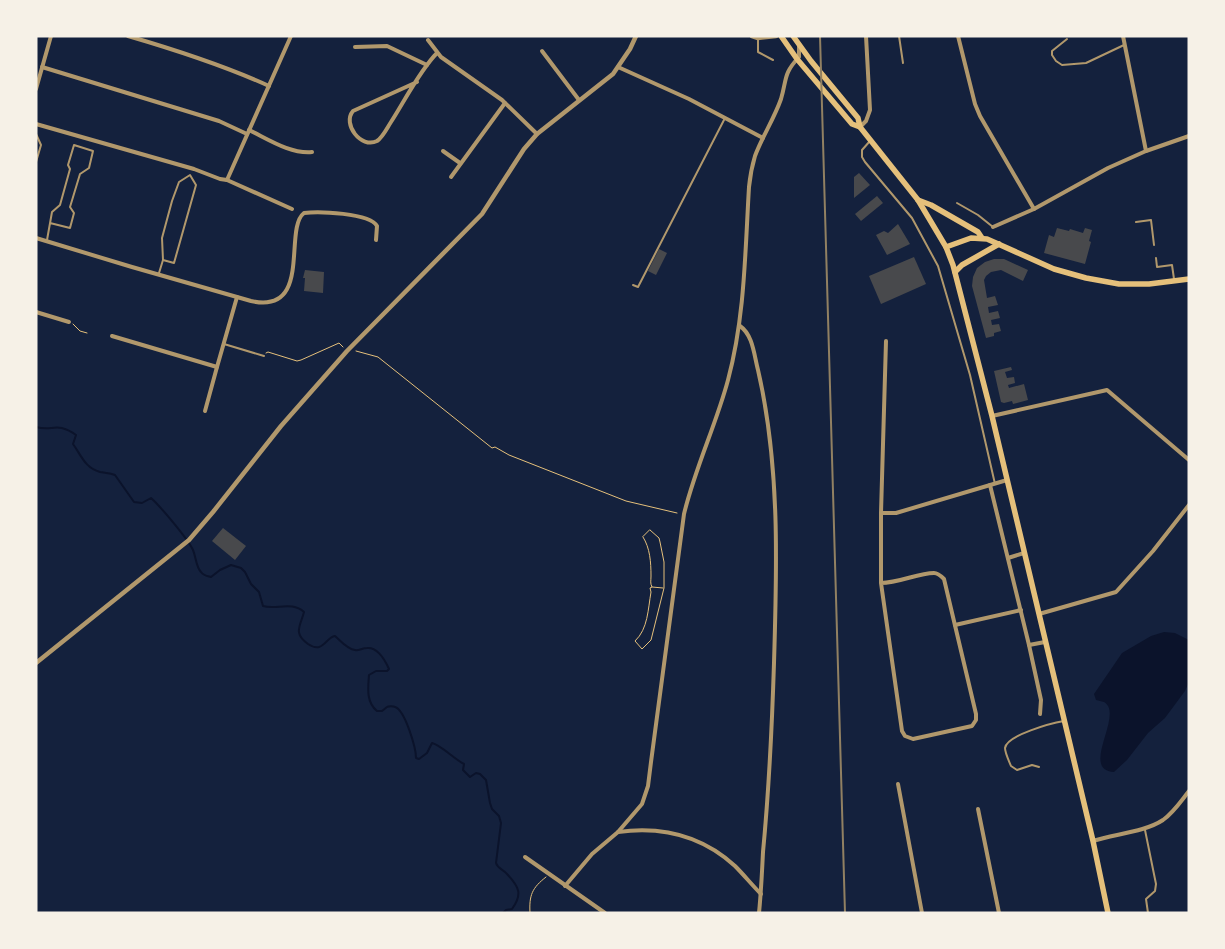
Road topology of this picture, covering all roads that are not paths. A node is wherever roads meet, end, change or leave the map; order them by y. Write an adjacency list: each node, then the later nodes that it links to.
1 (51, 36): 26 (street)
2 (128, 36): 29 (street)
3 (291, 36): 29 (street)
4 (636, 36): 27 (street)
5 (752, 36): 13 (street)
6 (776, 36): 13 (street)
7 (781, 36): 21 (main road)
8 (793, 36): 16 (main road)
9 (866, 36): 35 (street)
10 (899, 36): 24 (lane)
11 (958, 36): 52 (street)
12 (1123, 36): 17 (street)
13 (762, 37): 22 (lane)
14 (1068, 39): 17 (lane)
15 (428, 40): 20 (street)
16 (799, 45): 21 (street); 23 (main road)
17 (1124, 45): 42 (street)
18 (356, 47): 25 (street)
19 (542, 52): 31 (street)
20 (437, 54): 25 (street); 32 (street)
21 (798, 58): 23 (street); 35 (main road); 40 (street)
22 (773, 60)
23 (811, 61): 35 (main road)
24 (903, 63)
25 (427, 65): 28 (street)
26 (42, 67): 30 (street); 36 (street)
27 (618, 67): 31 (street); 33 (street)
28 (417, 82): 28 (street)
29 (269, 86): 36 (street)
30 (36, 89)
31 (578, 100): 38 (street)
32 (504, 103): 38 (street); 46 (street)
33 (725, 118): 40 (street); 69 (lane)
34 (36, 124): 48 (street)
35 (860, 127): 41 (main road)
36 (248, 132): 43 (street); 48 (street)
37 (36, 134): 45 (lane)
38 (537, 134): 95 (street)
39 (1189, 136): 42 (street)
40 (763, 138): 73 (street)
41 (871, 140): 49 (main road); 83 (lane)
42 (1146, 151): 52 (street)
43 (312, 152)
44 (443, 152): 46 (street)
45 (36, 162)
46 (460, 163): 47 (street)
47 (451, 177)
48 (227, 180): 51 (street)
49 (918, 200): 57 (main road); 62 (main road)
50 (957, 203): 55 (lane)
51 (292, 209)
52 (1034, 209): 55 (street)
53 (1136, 222): 61 (lane)
54 (50, 223): 54 (lane); 59 (lane)
55 (993, 227)
56 (36, 238): 59 (street)
57 (982, 238): 60 (main road); 62 (main road)
58 (376, 240): 70 (street)
59 (47, 241): 66 (street)
60 (998, 244): 65 (main road); 68 (main road)
61 (1154, 245)
62 (946, 247): 65 (main road)
63 (1156, 258): 68 (lane)
64 (163, 260): 64 (lane); 66 (lane)
65 (955, 272): 80 (main road)
66 (159, 274): 70 (street)
67 (1189, 279): 68 (main road)
68 (1175, 281)
69 (634, 285)
70 (237, 297): 76 (street)
71 (36, 312): 72 (street)
72 (70, 322)
73 (740, 326): 103 (street); 107 (street)
74 (112, 336): 78 (street)
75 (886, 341): 86 (street)
76 (224, 344): 77 (lane); 78 (street)
77 (264, 356)
78 (217, 367): 79 (street)
79 (205, 411)
80 (992, 416): 81 (street); 82 (main road)
81 (1189, 460)
82 (1007, 480): 83 (street); 87 (main road)
83 (996, 484): 84 (street)
84 (990, 485): 86 (street); 88 (street)
85 (1189, 505): 91 (street)
86 (881, 513): 89 (street)
87 (1024, 554): 88 (street); 91 (main road)
88 (1008, 558): 90 (street)
89 (881, 583): 92 (street); 92 (street)
90 (1021, 610): 92 (street); 94 (street)
91 (1039, 614): 93 (main road)
92 (955, 625)
93 (1045, 642): 94 (street); 97 (main road)
94 (1029, 646): 96 (street)
95 (36, 663)
96 (1040, 714)
97 (1064, 721): 98 (lane); 104 (main road)
98 (1039, 767)
99 (898, 784): 110 (street)
100 (1189, 791): 102 (street)
101 (978, 810): 111 (street)
102 (1144, 828): 104 (street); 113 (lane)
103 (618, 832): 106 (street); 107 (street)
104 (1092, 841): 112 (main road)
105 (525, 858): 106 (street)
106 (565, 886): 108 (street)
107 (761, 894): 109 (street)
108 (605, 913)
109 (759, 913)
110 (922, 913)
111 (999, 913)
112 (1108, 913)
113 (1148, 913)

